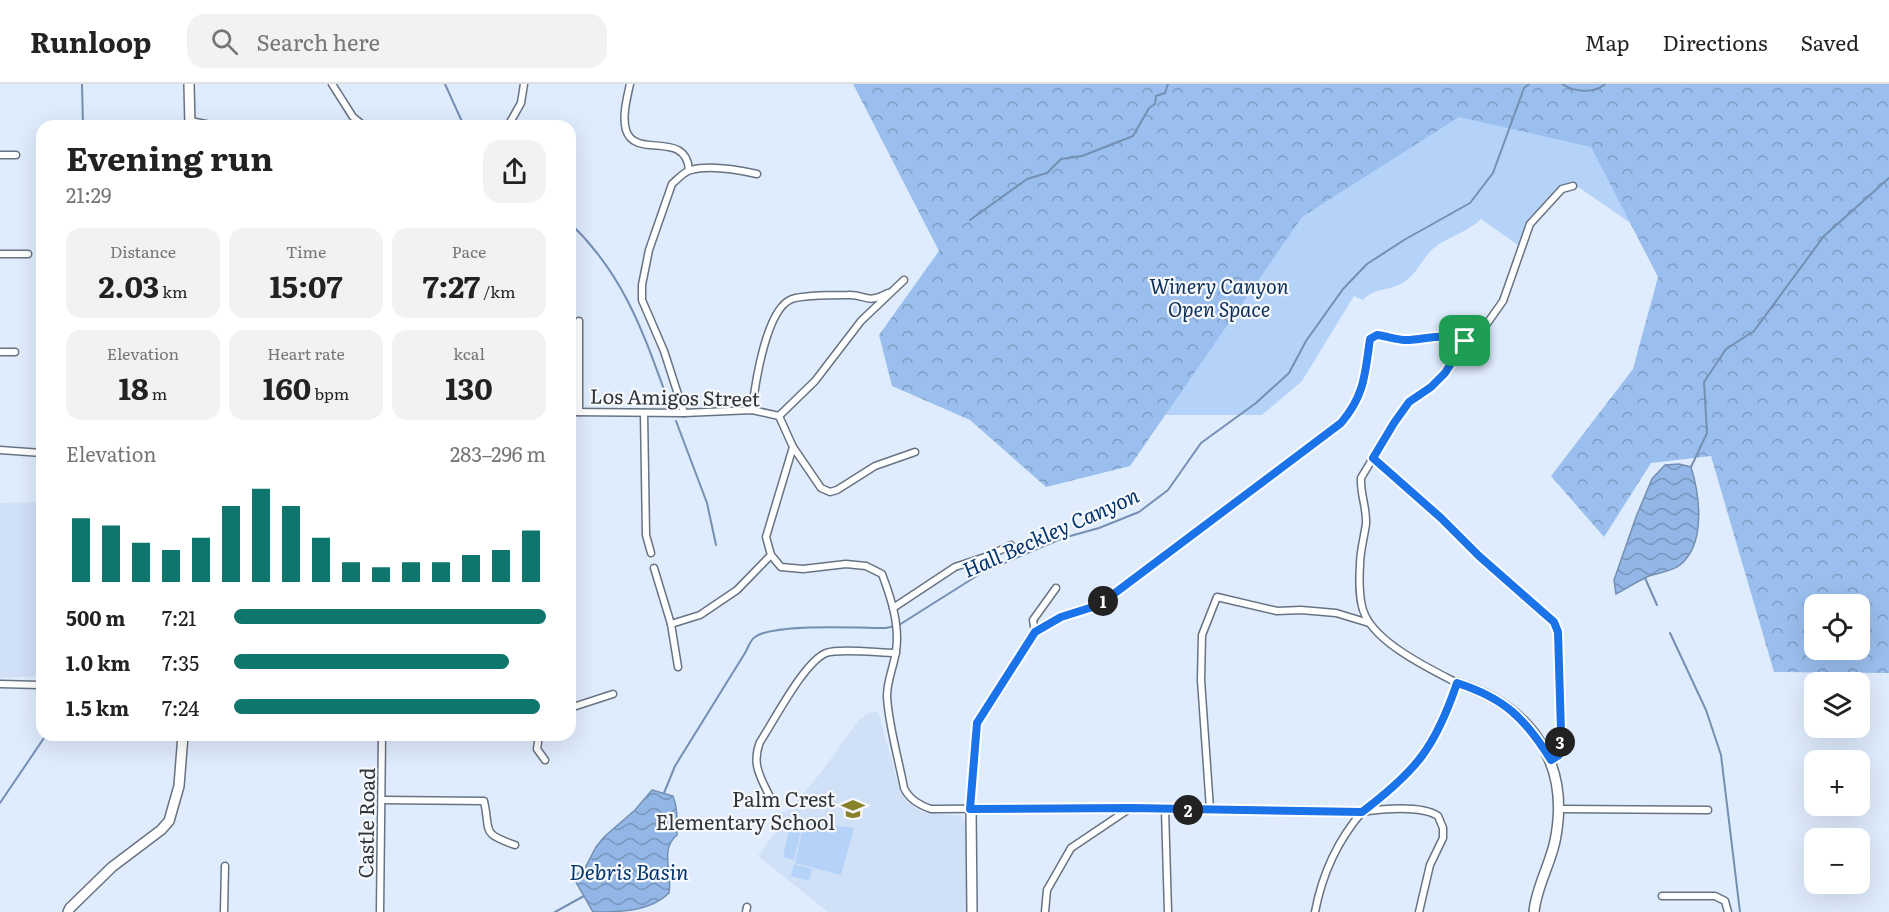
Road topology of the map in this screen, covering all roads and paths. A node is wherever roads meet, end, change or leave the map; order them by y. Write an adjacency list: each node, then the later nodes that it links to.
1 (189, 84): 5 (street)
2 (332, 84): 6 (street)
3 (524, 84): 7 (street)
4 (630, 84): 10 (street)
5 (190, 120)
6 (357, 120)
7 (511, 120)
8 (0, 155): 9 (street)
9 (16, 155)
10 (689, 170): 11 (street); 24 (street)
11 (757, 174)
12 (1573, 186): 18 (street)
13 (0, 254): 14 (street)
14 (28, 254)
15 (904, 280): 16 (street)
16 (888, 293): 21 (street); 25 (street)
17 (579, 321): 22 (street)
18 (1465, 341): 30 (street); 39 (street)
19 (0, 352): 20 (street)
20 (15, 352)
21 (752, 410): 24 (street, Los Amigos Street); 25 (street, Los Amigos Street)
22 (579, 412): 23 (street, Los Amigos Street)
23 (644, 413): 24 (street, Los Amigos Street); 32 (street)
24 (684, 413)
25 (779, 416): 26 (street)
26 (793, 447): 28 (street); 33 (street)
27 (0, 450): 29 (street)
28 (915, 452)
29 (36, 453)
30 (1373, 458): 37 (street); 51 (street)
31 (1011, 545): 36 (street)
32 (651, 553)
33 (771, 555): 36 (street); 38 (street)
34 (654, 568): 38 (street)
35 (1056, 588): 39 (street)
36 (893, 608): 40 (street)
37 (1369, 623): 42 (street); 57 (street)
38 (671, 624): 41 (street)
39 (1035, 632): 55 (street)
40 (896, 653): 52 (street); 55 (street)
41 (678, 667)
42 (1457, 683): 51 (street); 60 (street)
43 (0, 684): 44 (street)
44 (36, 685)
45 (613, 694): 46 (street)
46 (576, 706)
47 (183, 741): 64 (street)
48 (382, 741): 53 (street, Castle Road)
49 (538, 741): 50 (street)
50 (545, 760)
51 (1551, 760): 58 (street)
52 (771, 799)
53 (382, 800): 61 (street); 66 (street, Castle Road)
54 (1131, 808): 55 (street); 56 (street); 68 (street)
55 (970, 809): 67 (street)
56 (1165, 810): 57 (street); 69 (street)
57 (1210, 810): 60 (street)
58 (1560, 810): 59 (street); 72 (street)
59 (1708, 810)
60 (1362, 812): 70 (street); 71 (street)
61 (515, 845)
62 (225, 866): 65 (street)
63 (1662, 896): 73 (street)
64 (68, 912)
65 (224, 912)
66 (380, 912)
67 (972, 912)
68 (1045, 912)
69 (1168, 912)
70 (1315, 912)
71 (1419, 912)
72 (1534, 912)
73 (1728, 912)

